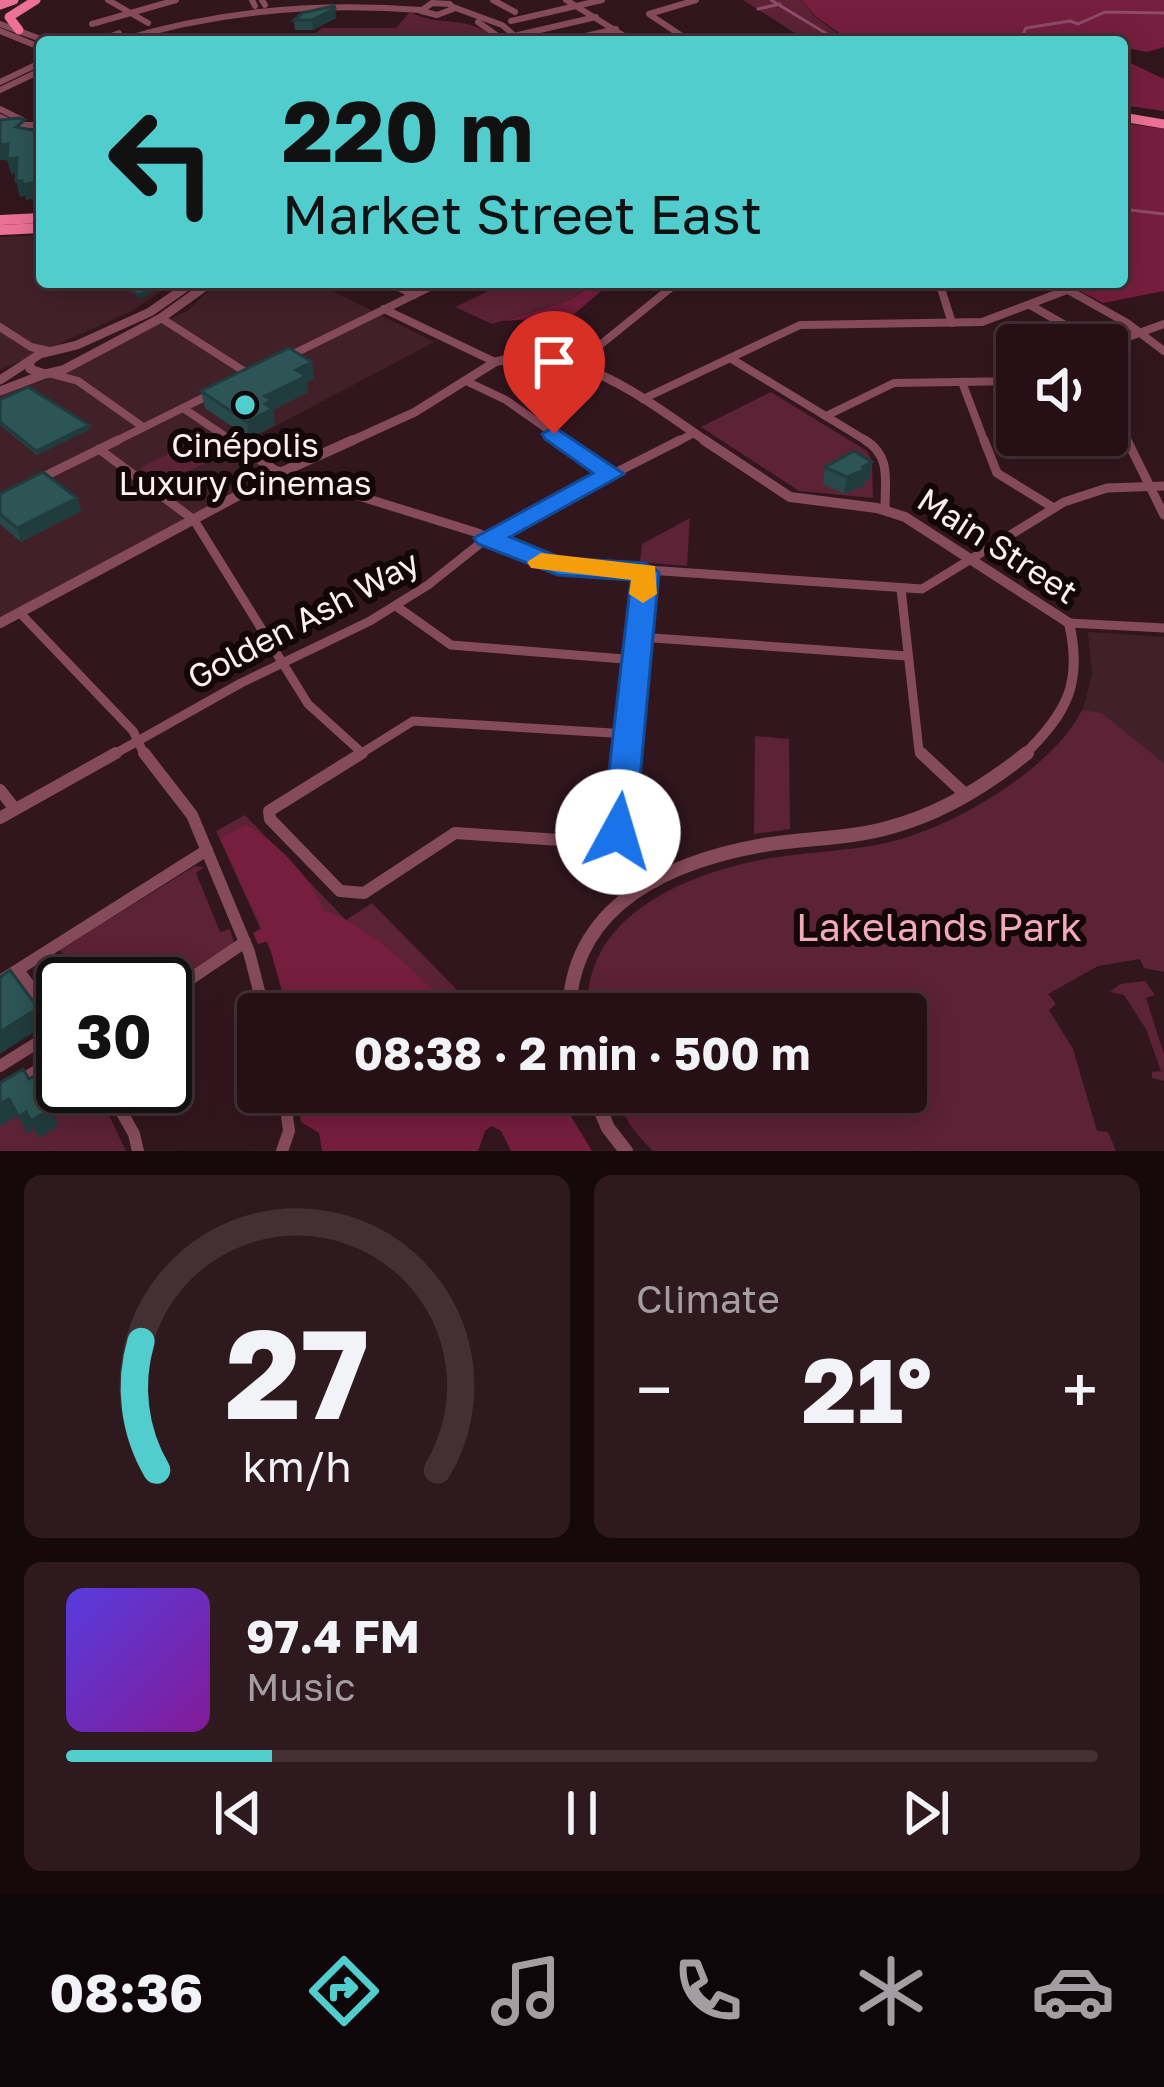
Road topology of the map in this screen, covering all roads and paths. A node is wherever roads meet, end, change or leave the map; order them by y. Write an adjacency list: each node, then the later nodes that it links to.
1 (14, 0): 15 (main road)
2 (36, 0): 15 (main road); 26 (main road)
3 (108, 0): 19 (street)
4 (145, 0): 14 (street)
5 (176, 0): 14 (street)
6 (388, 0): 12 (street)
7 (494, 0): 18 (street)
8 (566, 0): 13 (street)
9 (602, 0): 13 (street)
10 (696, 0): 34 (street)
11 (255, 2): 17 (street); 28 (street)
12 (445, 4): 17 (street); 17 (street); 29 (street); 30 (street)
13 (577, 5): 20 (street); 21 (street)
14 (154, 6): 19 (street)
15 (0, 10)
16 (195, 10): 22 (street)
17 (421, 10)
18 (515, 12)
19 (127, 13): 22 (street); 23 (street)
20 (596, 17): 25 (street); 31 (street)
21 (511, 21)
22 (148, 23): 27 (street)
23 (92, 24)
24 (0, 27): 26 (street); 36 (street)
25 (616, 29): 32 (street); 33 (street)
26 (20, 30): 35 (street)
27 (112, 36)
28 (134, 36)
29 (498, 36)
30 (516, 36)
31 (530, 36)
32 (586, 36)
33 (626, 36)
34 (682, 36)
35 (36, 37)
36 (36, 45)
37 (36, 67): 38 (street)
38 (0, 86)
39 (0, 113): 42 (street)
40 (1128, 114): 41 (main road)
41 (1164, 120)
42 (36, 125)
43 (36, 218): 44 (main road)
44 (0, 220)
45 (36, 227): 46 (main road)
46 (0, 230)
47 (185, 288): 66 (street)
48 (204, 288): 58 (street)
49 (401, 288): 55 (street)
50 (428, 288): 55 (street)
51 (670, 288): 72 (street)
52 (941, 288): 59 (street)
53 (1063, 288): 54 (street)
54 (1066, 290): 56 (street); 63 (street)
55 (414, 295): 57 (street)
56 (1030, 305): 59 (street); 60 (street)
57 (384, 310): 69 (street); 74 (street)
58 (161, 318): 71 (street); 74 (street)
59 (952, 323): 68 (street)
60 (1065, 324)
61 (1164, 324): 63 (street)
62 (0, 327): 65 (street)
63 (1138, 331): 64 (street); 67 (street)
64 (1128, 335)
65 (22, 342): 66 (street); 70 (street)
66 (56, 351): 70 (street); 71 (street)
67 (1164, 351)
68 (730, 358): 83 (street); 85 (street)
69 (495, 362): 72 (street, Main Street); 76 (street)
70 (30, 363): 73 (street); 75 (street)
71 (70, 365): 73 (street); 77 (street)
72 (574, 365): 83 (street, Main Street)
73 (52, 374): 77 (street); 81 (street)
74 (250, 375): 80 (street)
75 (0, 380)
76 (466, 380): 90 (street); 91 (street)
77 (78, 381): 86 (street)
78 (996, 381): 79 (street)
79 (962, 382): 85 (street); 96 (street)
80 (234, 383)
81 (0, 391)
82 (215, 392): 84 (street)
83 (643, 399): 87 (street, Main Street)
84 (183, 408): 86 (street); 90 (street)
85 (826, 416): 95 (street)
86 (143, 427): 89 (street)
87 (694, 433): 91 (street, Golden Ash Way); 95 (street, Main Street)
88 (1128, 441): 93 (street)
89 (99, 449): 92 (street); 98 (street)
90 (282, 472): 98 (street); 99 (street)
91 (611, 474): 99 (street, Golden Ash Way)
92 (30, 483)
93 (1151, 485): 94 (street); 96 (street); 97 (street)
94 (1164, 485)
95 (885, 507): 100 (street, Main Street)
96 (1054, 508): 100 (street)
97 (1164, 515)
98 (194, 520): 104 (street); 111 (street)
99 (487, 538): 101 (street); 103 (street, Golden Ash Way)
100 (974, 561): 102 (street); 106 (street, Main Street)
101 (645, 572): 102 (street); 108 (street)
102 (902, 589): 109 (street)
103 (396, 606): 110 (street); 111 (street, Golden Ash Way)
104 (21, 614): 105 (street); 113 (street)
105 (0, 622)
106 (1069, 623): 107 (street); 116 (street, Main Street)
107 (1164, 628)
108 (638, 637): 109 (street); 110 (street)
109 (907, 656): 116 (street)
110 (636, 660): 112 (street)
111 (282, 663): 113 (street, Golden Ash Way); 114 (street)
112 (629, 734): 114 (street); 119 (street)
113 (138, 740): 117 (street, Golden Ash Way); 120 (street)
114 (360, 751): 119 (street)
115 (0, 790): 117 (street)
116 (965, 794): 121 (street, Main Street)
117 (15, 809): 118 (street, Golden Ash Way)
118 (0, 818)
119 (619, 844): 121 (street)
120 (207, 850): 122 (street); 123 (street)
121 (654, 882): 127 (street, Main Street)
122 (245, 942): 124 (street); 126 (street)
123 (17, 970): 125 (street); 128 (street)
124 (192, 978)
125 (0, 981)
126 (259, 993)
127 (570, 993)
128 (36, 995)
129 (36, 1045): 130 (street)
130 (0, 1066)
131 (36, 1071): 132 (street)
132 (0, 1093)
133 (123, 1113): 136 (street)
134 (287, 1113): 137 (street)
135 (602, 1113): 138 (street)
136 (138, 1151)
137 (282, 1151)
138 (626, 1151)

